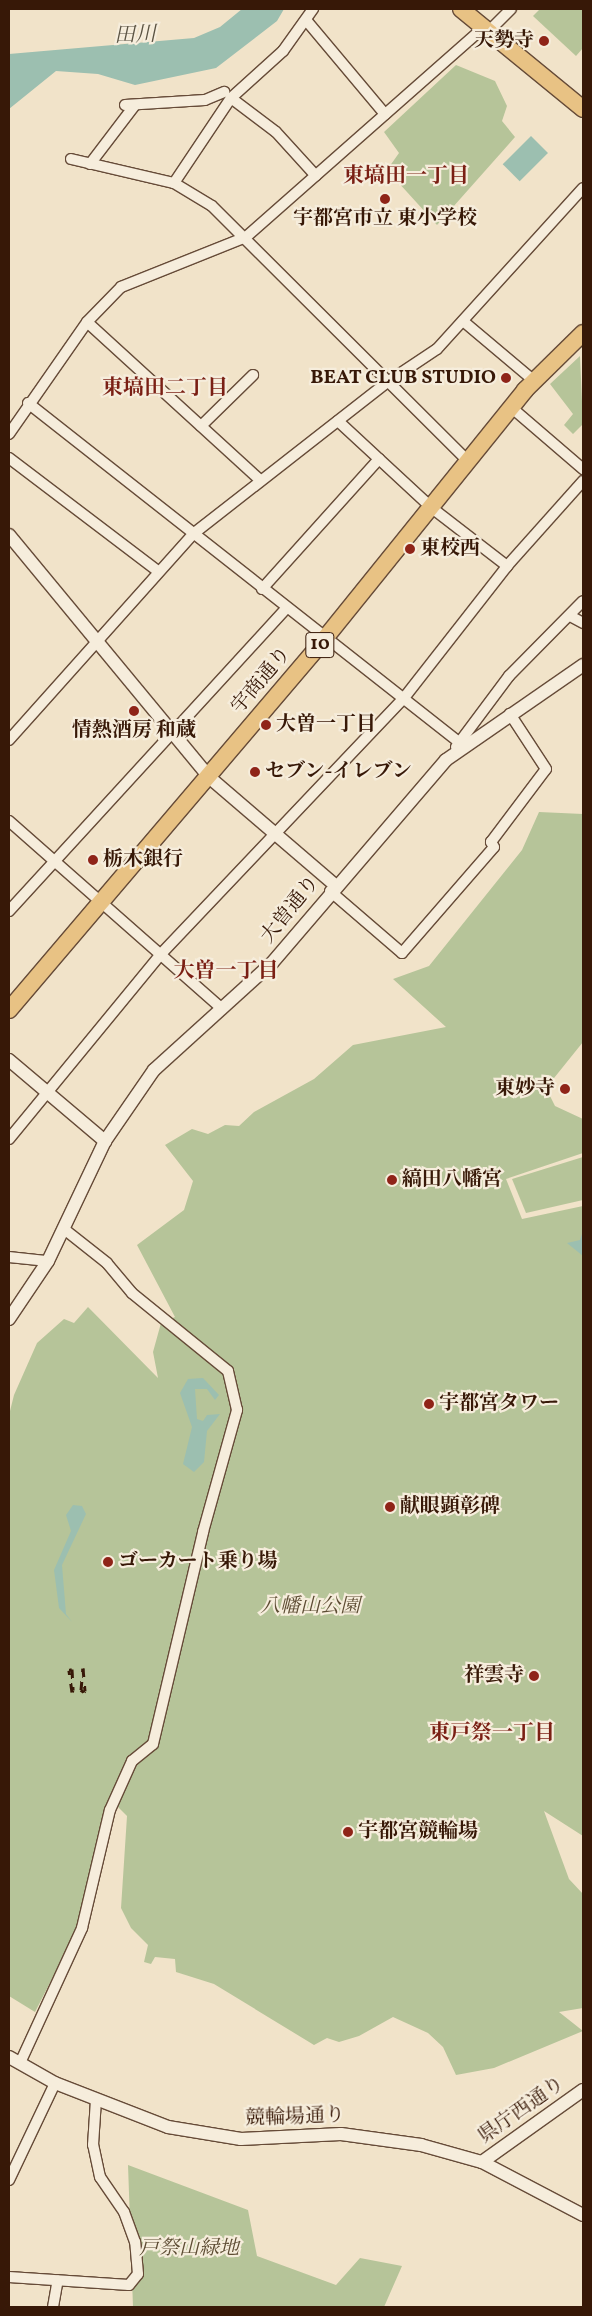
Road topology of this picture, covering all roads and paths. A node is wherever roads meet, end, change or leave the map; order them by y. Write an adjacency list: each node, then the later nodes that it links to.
1 (313, 9): 4 (street)
2 (461, 9): 5 (main road)
3 (511, 9): 5 (street)
4 (306, 20): 6 (street); 8 (street)
5 (486, 29): 7 (main road); 8 (street)
6 (227, 95): 10 (street); 11 (street); 12 (street)
7 (583, 109)
8 (385, 114): 11 (street)
9 (71, 159): 10 (street)
10 (90, 164): 12 (street)
11 (316, 176): 14 (street)
12 (174, 183): 14 (street)
13 (583, 188): 15 (street)
14 (246, 237): 16 (street); 20 (street)
15 (463, 321): 19 (street); 20 (street)
16 (87, 322): 21 (street); 24 (street)
17 (583, 333): 19 (main road, 宇商通り / 10)
18 (253, 375): 24 (street)
19 (533, 380): 22 (main road, 宇商通り / 10)
20 (386, 383): 23 (street); 28 (street)
21 (28, 403): 25 (street); 33 (street)
22 (512, 408): 28 (main road, 宇商通り / 10); 29 (street)
23 (338, 421): 27 (street); 30 (street)
24 (201, 426): 30 (street)
25 (9, 434)
26 (9, 458): 36 (street)
27 (378, 459): 32 (street); 37 (street)
28 (468, 462): 32 (main road, 宇商通り / 10)
29 (583, 469)
30 (260, 480): 33 (street)
31 (583, 481): 35 (street)
32 (432, 508): 35 (street); 42 (main road, 宇商通り / 10)
33 (193, 534): 36 (street); 37 (street)
34 (9, 535): 43 (street)
35 (507, 566): 45 (street)
36 (159, 572): 43 (street)
37 (262, 588): 39 (street)
38 (583, 601): 40 (street)
39 (286, 609): 42 (street); 47 (street)
40 (570, 616): 41 (street); 49 (street)
41 (583, 623)
42 (326, 638): 45 (street); 51 (main road, 宇商通り / 10)
43 (96, 643): 47 (street); 48 (street)
44 (583, 666): 46 (street, 大曽通り)
45 (404, 698): 49 (street); 53 (street)
46 (510, 714): 50 (street, 大曽通り); 55 (street)
47 (172, 733): 51 (street); 54 (street)
48 (9, 740)
49 (460, 743): 50 (street)
50 (446, 760): 55 (street, 大曽通り)
51 (209, 777): 53 (street); 56 (main road, 宇商通り / 10)
52 (9, 821): 54 (street)
53 (272, 834): 55 (street); 58 (street)
54 (53, 861): 56 (street); 57 (street)
55 (332, 888): 59 (street, 大曽通り)
56 (101, 904): 58 (street); 60 (main road, 宇商通り / 10)
57 (9, 911)
58 (160, 955): 59 (street); 62 (street)
59 (222, 1009): 64 (street, 大曽通り)
60 (9, 1010)
61 (9, 1060): 62 (street)
62 (47, 1092): 63 (street); 64 (street)
63 (9, 1139)
64 (105, 1141): 65 (street, 大曽通り)
65 (64, 1229): 67 (street, 大曽通り); 69 (street)
66 (9, 1257): 67 (street)
67 (48, 1260): 68 (street, 大曽通り)
68 (9, 1319)
69 (14, 2060): 70 (street, 競輪場通り)
70 (55, 2083): 72 (street, 競輪場通り); 74 (street)
71 (583, 2090): 73 (street, 県庁西通り)
72 (96, 2100): 73 (street, 競輪場通り); 77 (street)
73 (482, 2162): 75 (street, 競輪場通り)
74 (9, 2180)
75 (583, 2215)
76 (9, 2278): 77 (street)
77 (58, 2280): 78 (street)
78 (53, 2307)

